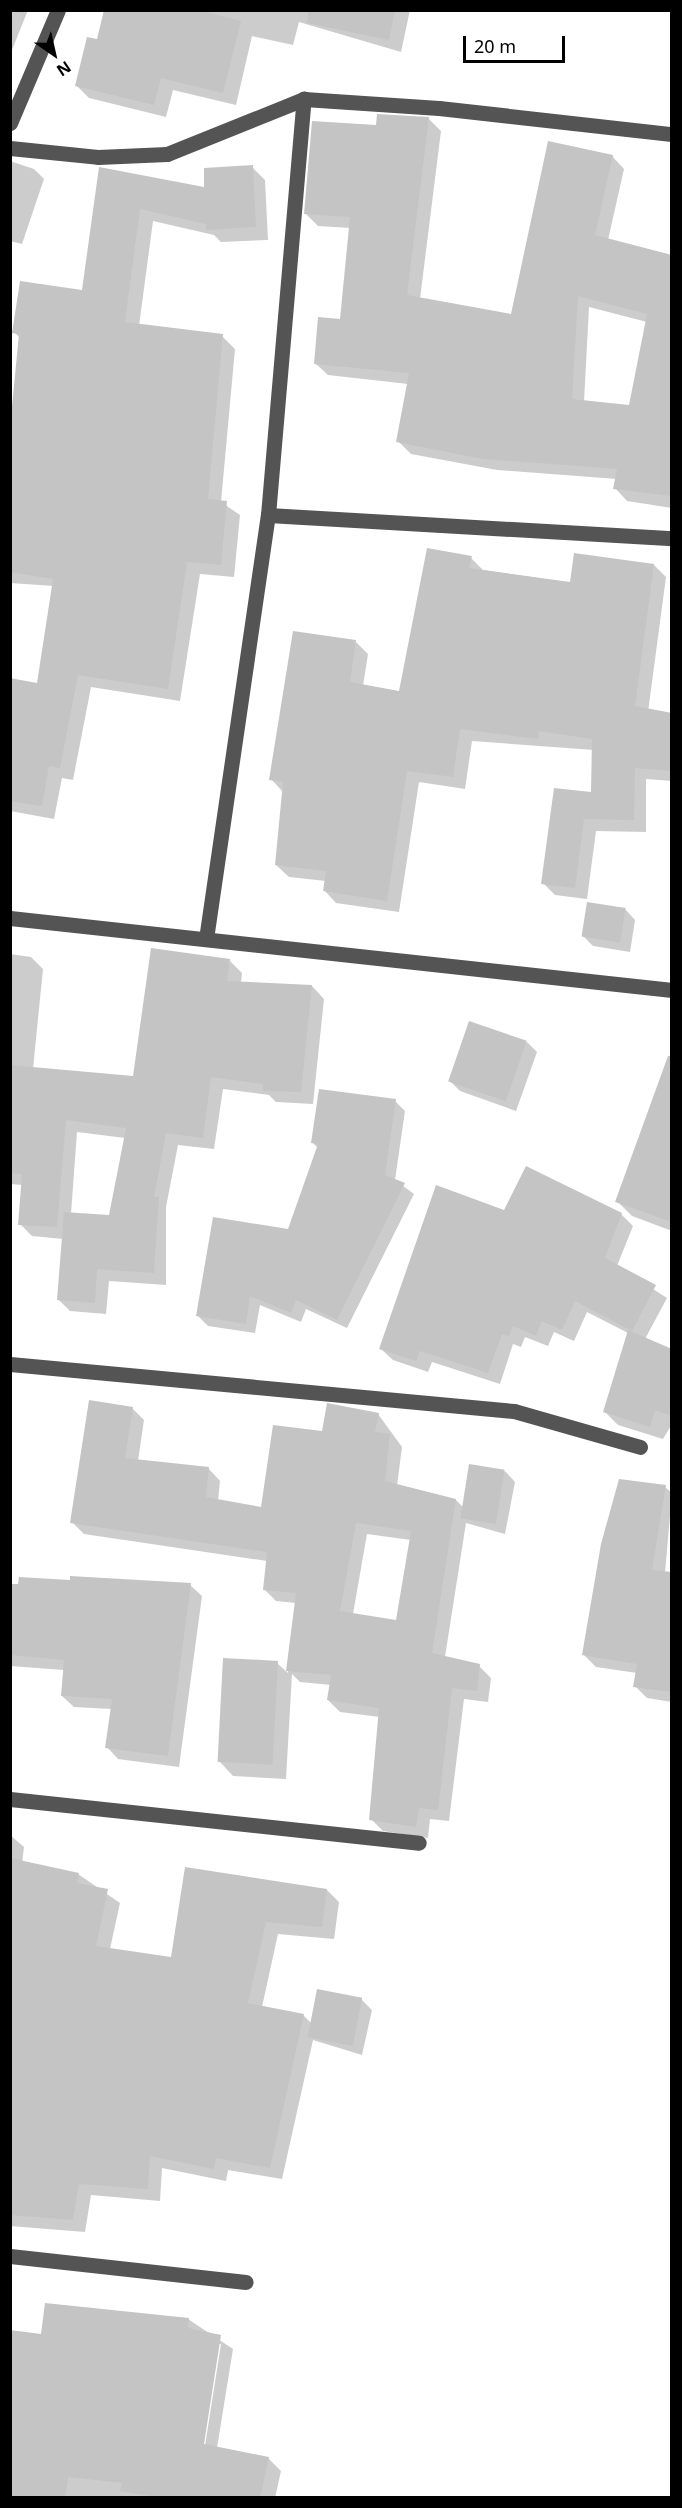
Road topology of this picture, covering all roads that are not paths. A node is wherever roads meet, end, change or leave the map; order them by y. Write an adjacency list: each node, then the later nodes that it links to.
1 (57, 10): 3 (street)
2 (304, 99): 4 (street); 5 (street); 6 (street)
3 (10, 123)
4 (672, 135)
5 (10, 148)
6 (268, 515): 7 (street); 9 (street)
7 (672, 538)
8 (10, 918): 9 (street)
9 (206, 939): 10 (street)
10 (672, 990)
11 (10, 1364): 12 (street)
12 (640, 1447)
13 (10, 1799): 14 (street)
14 (418, 1843)
15 (10, 2256): 16 (street)
16 (246, 2282)

